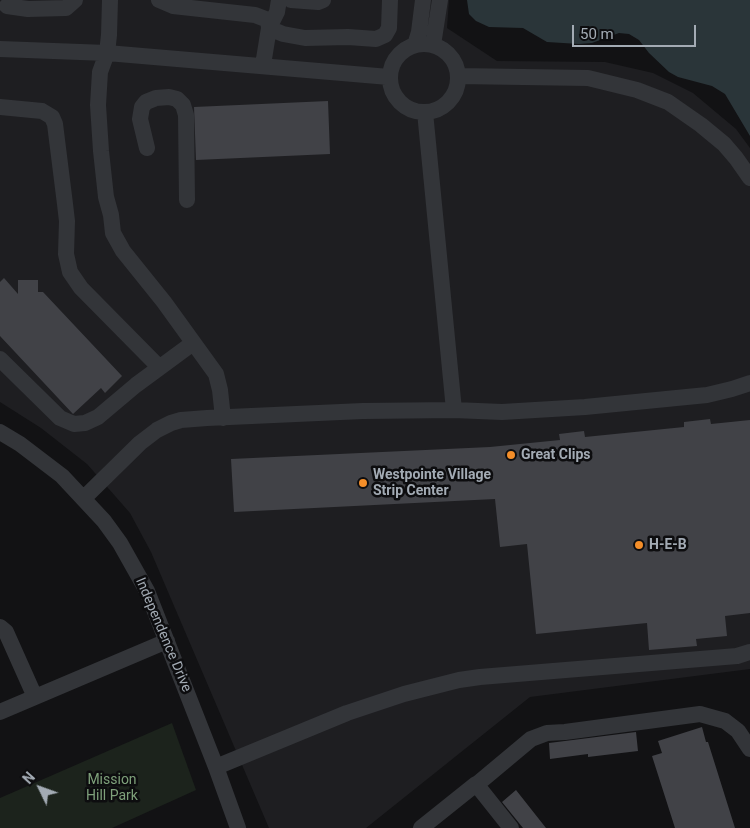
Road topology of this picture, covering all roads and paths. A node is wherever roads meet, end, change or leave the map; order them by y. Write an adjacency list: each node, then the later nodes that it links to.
1 (75, 0): 10 (street)
2 (110, 0): 16 (street)
3 (159, 0): 11 (street)
4 (279, 0): 12 (street)
5 (291, 0): 6 (street)
6 (322, 0)
7 (390, 0): 12 (street)
8 (423, 0): 13 (street)
9 (440, 0): 14 (street)
10 (7, 6)
11 (242, 7): 12 (street)
12 (269, 28): 17 (street)
13 (415, 45): 14 (street); 19 (street)
14 (433, 45): 18 (street)
15 (0, 49): 16 (street)
16 (106, 53): 17 (street); 25 (street)
17 (264, 65): 19 (street)
18 (458, 76): 21 (street); 23 (street)
19 (390, 77): 21 (street)
20 (0, 106): 27 (street)
21 (425, 112): 29 (street)
22 (146, 148): 24 (street)
23 (750, 178)
24 (186, 200)
25 (193, 343): 27 (street); 30 (street)
26 (0, 359): 27 (street)
27 (159, 367)
28 (750, 383): 29 (street)
29 (454, 410): 30 (street)
30 (223, 418): 32 (street)
31 (0, 432): 32 (street, Independence Drive)
32 (84, 498): 34 (street, Independence Drive)
33 (0, 626): 36 (street)
34 (167, 641): 36 (street); 39 (street, Independence Drive)
35 (750, 652): 39 (street)
36 (35, 697): 37 (street)
37 (0, 712)
38 (750, 749): 40 (street)
39 (216, 767): 41 (street, Independence Drive)
40 (476, 785): 42 (street); 43 (street)
41 (238, 828)
42 (421, 828)
43 (511, 828)

